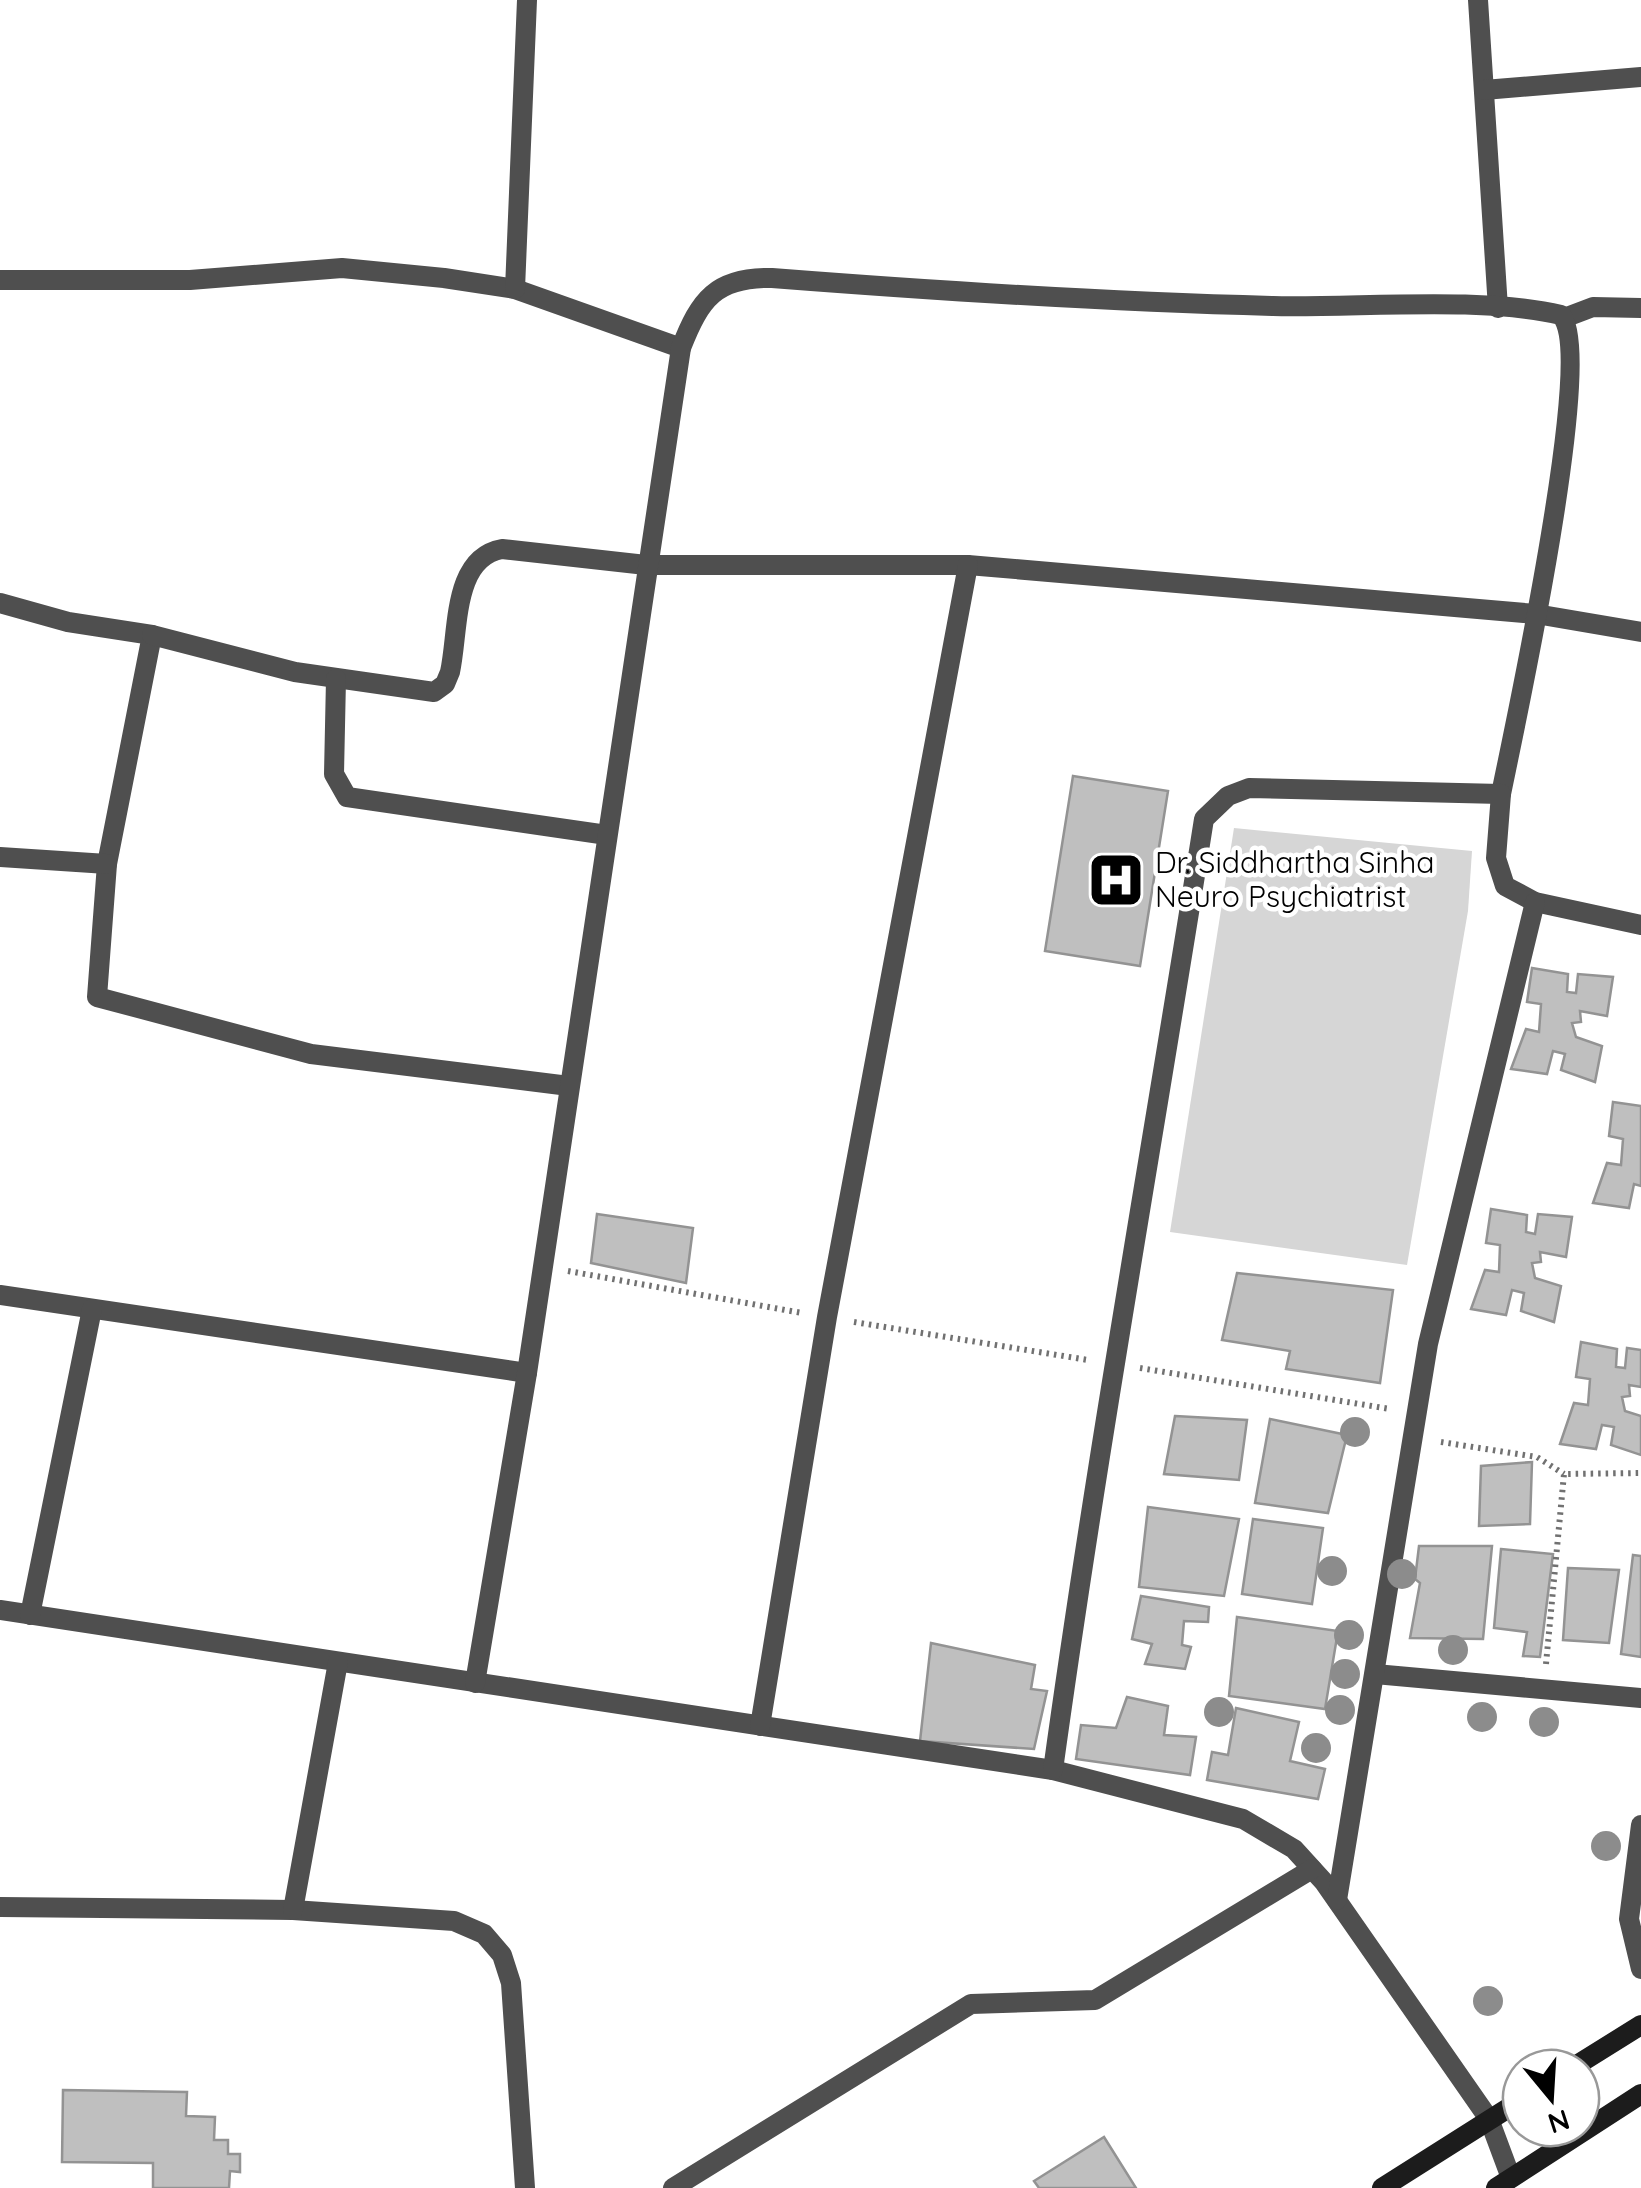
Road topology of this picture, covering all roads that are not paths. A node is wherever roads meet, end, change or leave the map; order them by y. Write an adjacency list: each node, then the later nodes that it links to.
1 (527, 0): 6 (street)
2 (1478, 0): 4 (street)
3 (1641, 77): 4 (street)
4 (1484, 90): 7 (street)
5 (0, 280): 6 (street)
6 (515, 289): 10 (street)
7 (1498, 308): 9 (street); 10 (street)
8 (1641, 308): 9 (street)
9 (1564, 318): 14 (street)
10 (681, 348): 11 (street)
11 (646, 565): 12 (street); 17 (street); 19 (street)
12 (968, 565): 14 (street); 34 (street)
13 (0, 603): 16 (street)
14 (1536, 614): 15 (street); 18 (street)
15 (1641, 632)
16 (152, 635): 17 (street); 21 (street)
17 (336, 679): 19 (street)
18 (1501, 794): 22 (street); 35 (street)
19 (606, 835): 24 (street)
20 (0, 856): 21 (street)
21 (108, 864): 24 (street)
22 (1535, 902): 23 (street); 31 (street)
23 (1641, 925)
24 (569, 1086): 27 (street)
25 (0, 1295): 26 (street)
26 (92, 1308): 27 (street); 29 (street)
27 (527, 1374): 32 (street)
28 (0, 1610): 29 (street)
29 (30, 1615): 30 (street)
30 (338, 1662): 32 (street); 40 (street)
31 (1375, 1674): 33 (street); 38 (street)
32 (474, 1682): 34 (street)
33 (1641, 1698)
34 (760, 1726): 35 (street)
35 (1053, 1770): 37 (street)
36 (1641, 1825): 41 (street)
37 (1312, 1869): 38 (street); 49 (street)
38 (1337, 1900): 46 (street)
39 (0, 1908): 40 (street)
40 (293, 1910): 48 (street)
41 (1641, 1970)
42 (1641, 2025): 43 (main road)
43 (1601, 2050)
44 (1641, 2094): 47 (main road)
45 (1501, 2112): 46 (main road)
46 (1489, 2120): 47 (street); 50 (main road)
47 (1504, 2183)
48 (525, 2188)
49 (673, 2188)
50 (1382, 2188)

